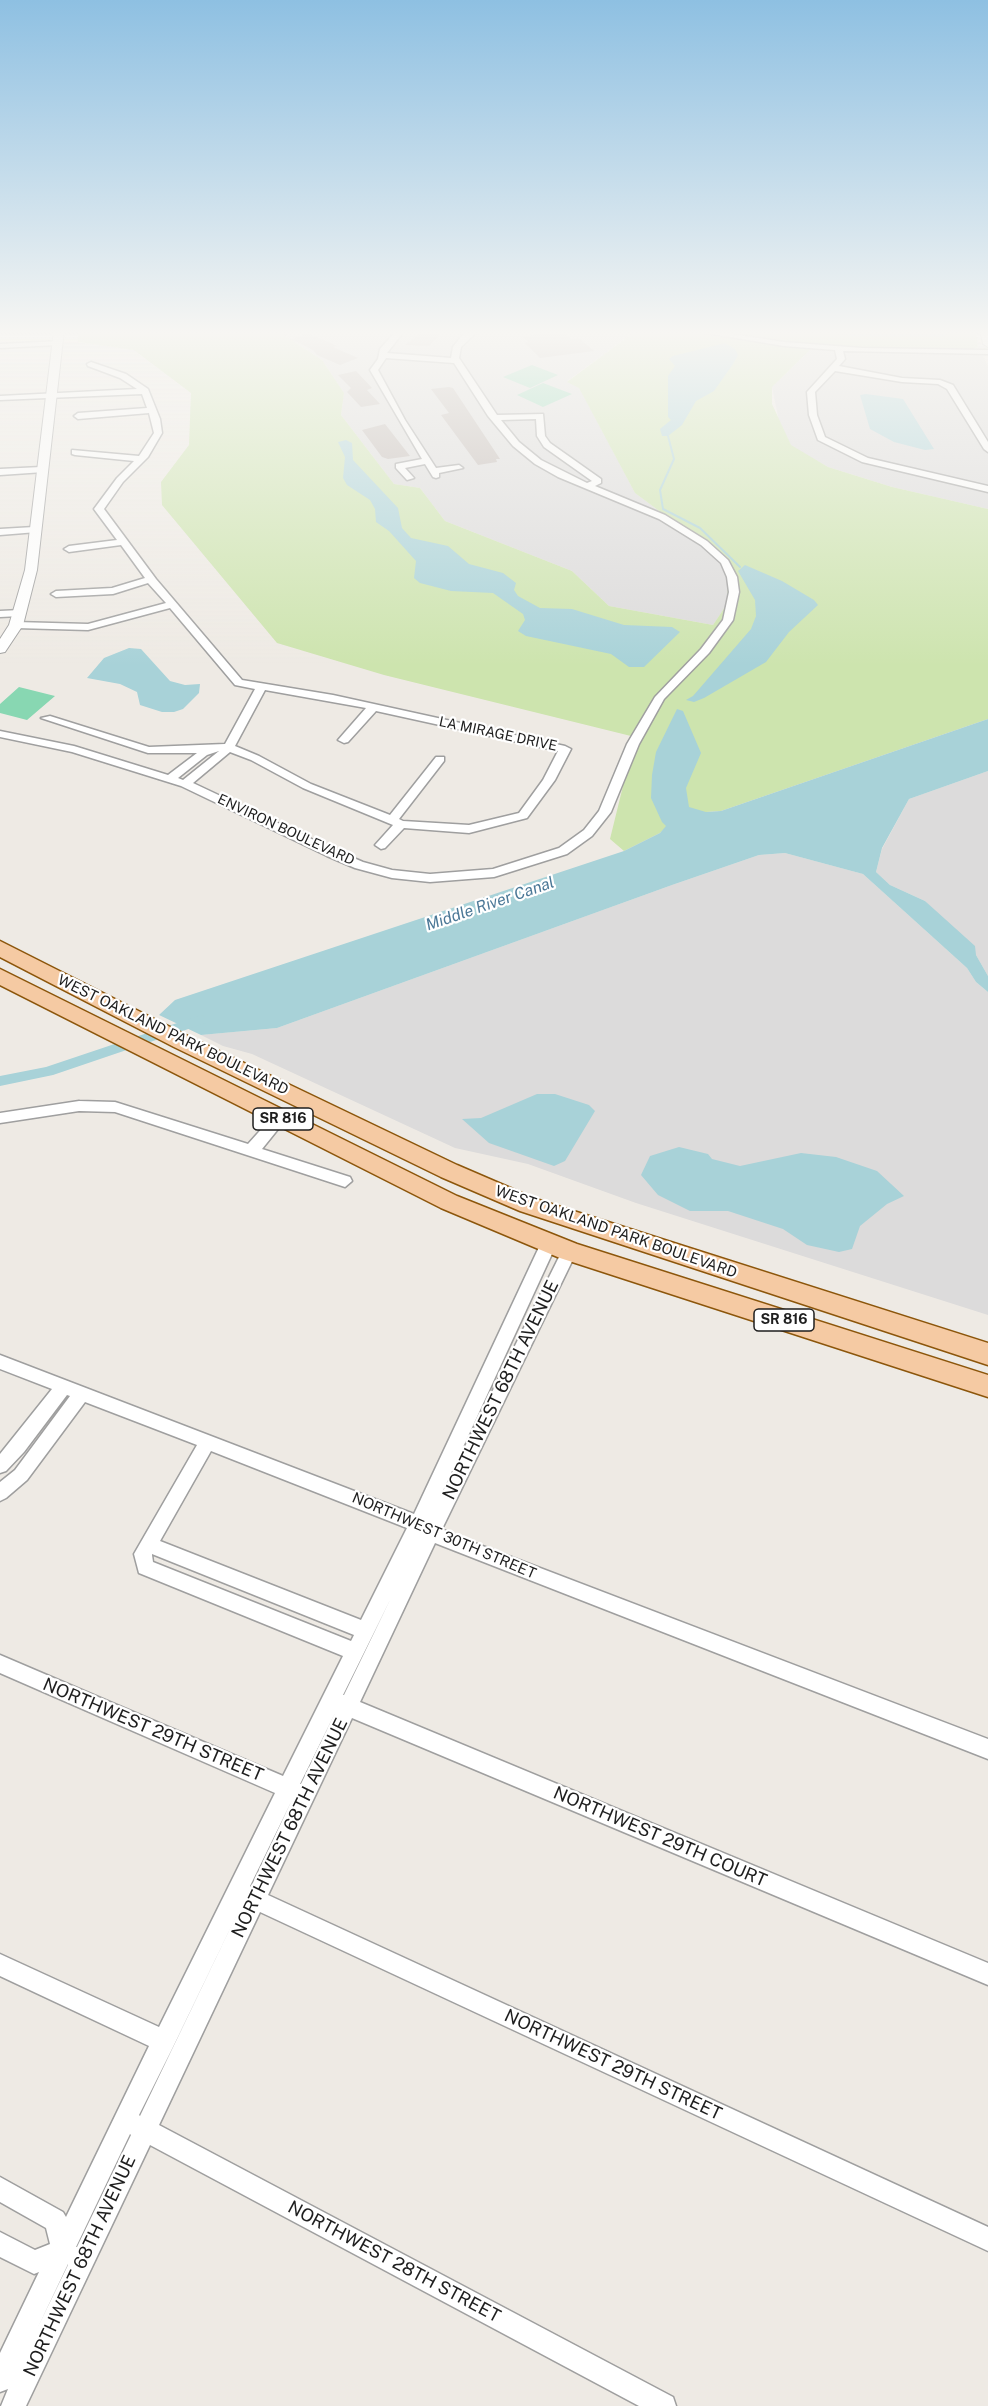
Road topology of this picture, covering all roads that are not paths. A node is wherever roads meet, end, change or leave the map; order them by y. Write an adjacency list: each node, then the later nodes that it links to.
1 (45, 442): 11 (street)
2 (152, 442): 8 (street)
3 (416, 442): 9 (street)
4 (515, 442): 14 (street, ENVIRON BOULEVARD)
5 (545, 442): 14 (street, ENVIRON BOULEVARD)
6 (830, 442): 15 (street)
7 (75, 452): 8 (street)
8 (141, 459): 18 (street, LA MIRAGE DRIVE)
9 (427, 461): 10 (street); 13 (street)
10 (459, 468)
11 (41, 470): 12 (street); 16 (street)
12 (0, 472)
13 (410, 478)
14 (588, 482): 34 (street, ENVIRON BOULEVARD)
15 (988, 489)
16 (34, 530): 17 (street); 24 (street)
17 (0, 532)
18 (122, 542): 19 (street); 20 (street, LA MIRAGE DRIVE)
19 (69, 549)
20 (151, 579): 21 (street); 22 (street, LA MIRAGE DRIVE)
21 (56, 594)
22 (174, 604): 24 (street); 26 (street, LA MIRAGE DRIVE)
23 (0, 614): 24 (street)
24 (18, 619): 25 (street)
25 (0, 649)
26 (262, 686): 27 (street, LA MIRAGE DRIVE); 31 (street)
27 (373, 707): 30 (street); 35 (street, LA MIRAGE DRIVE)
28 (46, 718): 31 (street, LA MIRAGE DRIVE)
29 (0, 734): 33 (street, ENVIRON BOULEVARD)
30 (344, 740)
31 (226, 747): 33 (street); 34 (street); 35 (street, LA MIRAGE DRIVE)
32 (441, 759): 35 (street)
33 (170, 779): 34 (street, ENVIRON BOULEVARD)
34 (185, 784)
35 (396, 822): 36 (street)
36 (381, 845)
37 (2, 950): 44 (main road, WEST OAKLAND PARK BOULEVARD / SR 816)
38 (0, 976): 40 (main road, WEST OAKLAND PARK BOULEVARD / SR 816)
39 (0, 1118): 41 (street)
40 (280, 1118): 41 (street); 43 (main road, WEST OAKLAND PARK BOULEVARD / SR 816)
41 (252, 1150): 42 (street)
42 (345, 1180)
43 (559, 1247): 46 (main road, WEST OAKLAND PARK BOULEVARD / SR 816); 53 (street, NORTHWEST 68TH AVENUE); 53 (street, NORTHWEST 68TH AVENUE)
44 (988, 1356): 46 (main road)
45 (0, 1362): 47 (street, NORTHWEST 30TH STREET)
46 (929, 1366): 48 (main road, WEST OAKLAND PARK BOULEVARD / SR 816)
47 (64, 1386): 49 (street, NORTHWEST 30TH STREET); 51 (street)
48 (988, 1386)
49 (82, 1393): 50 (street, NORTHWEST 30TH STREET); 52 (street)
50 (208, 1441): 53 (street, NORTHWEST 30TH STREET); 54 (street)
51 (0, 1466)
52 (0, 1493)
53 (425, 1527): 55 (street, NORTHWEST 68TH AVENUE); 58 (street, NORTHWEST 68TH AVENUE); 59 (street, NORTHWEST 30TH STREET)
54 (149, 1545): 55 (street); 56 (street)
55 (364, 1630): 56 (street, NORTHWEST 68TH AVENUE)
56 (354, 1651): 58 (street, NORTHWEST 68TH AVENUE)
57 (0, 1664): 60 (street, NORTHWEST 29TH STREET)
58 (340, 1703): 60 (street, NORTHWEST 68TH AVENUE); 63 (street, NORTHWEST 29TH COURT)
59 (988, 1749)
60 (296, 1792): 61 (street, NORTHWEST 68TH AVENUE)
61 (246, 1895): 64 (street, NORTHWEST 68TH AVENUE); 65 (street, NORTHWEST 68TH AVENUE); 67 (street, NORTHWEST 29TH STREET)
62 (0, 1965): 64 (street)
63 (988, 1974)
64 (164, 2041): 65 (street, NORTHWEST 68TH AVENUE)
65 (135, 2124): 69 (street, NORTHWEST 68TH AVENUE); 72 (street, NORTHWEST 28TH STREET)
66 (0, 2189): 69 (street)
67 (988, 2239)
68 (0, 2244): 69 (street)
69 (72, 2256): 70 (street, NORTHWEST 68TH AVENUE); 71 (street, NORTHWEST 68TH AVENUE)
70 (0, 2380)
71 (14, 2406)
72 (664, 2406)

